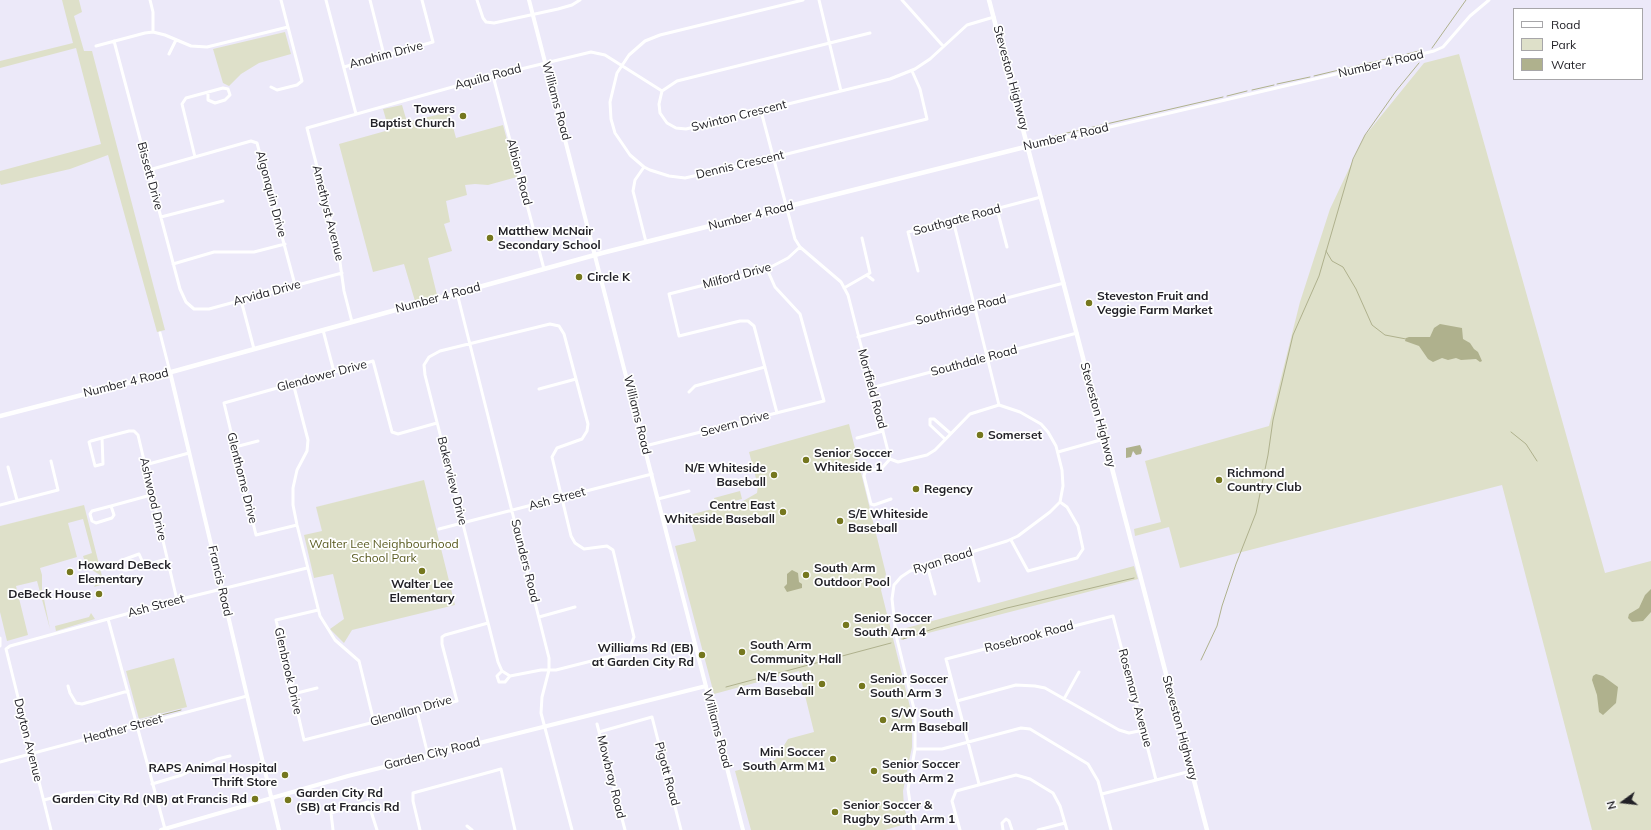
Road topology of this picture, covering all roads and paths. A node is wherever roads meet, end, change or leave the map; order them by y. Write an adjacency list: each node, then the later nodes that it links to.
1 (150, 0): 17 (street)
2 (281, 0): 16 (street)
3 (326, 0): 28 (street)
4 (370, 0): 25 (street)
5 (422, 0): 25 (street, Anahim Drive)
6 (478, 0): 14 (street)
7 (529, 0): 14 (street, Williams Road)
8 (580, 0): 14 (street)
9 (803, 0): 27 (street, Dennis Crescent)
10 (819, 0): 21 (street)
11 (902, 0): 23 (street)
12 (990, 0): 15 (main road, Steveston Highway)
13 (1488, 0): 38 (street, Number 4 Road)
14 (533, 14): 26 (street, Williams Road)
15 (994, 17): 23 (street, Swinton Crescent); 38 (main road, Steveston Highway)
16 (288, 27): 19 (street); 31 (street)
17 (153, 32): 19 (street); 20 (street)
18 (870, 33): 21 (street)
19 (176, 40): 24 (street)
20 (114, 41): 22 (street); 42 (street, Bissett Drive)
21 (830, 44): 32 (street); 33 (street)
22 (96, 46)
23 (944, 46): 29 (street, Swinton Crescent)
24 (169, 54)
25 (384, 55): 28 (street, Anahim Drive)
26 (546, 62): 27 (street, Aquila Road); 30 (street, Aquila Road); 54 (street, Williams Road)
27 (621, 64): 32 (street, Aquila Road); 41 (street, Dennis Crescent)
28 (344, 67): 36 (street)
29 (912, 70): 33 (street, Swinton Crescent); 40 (street, Dennis Crescent)
30 (493, 76): 36 (street, Aquila Road); 56 (street, Albion Road)
31 (271, 87)
32 (662, 91): 35 (street, Swinton Crescent)
33 (841, 91): 35 (street, Swinton Crescent)
34 (208, 92): 34 (street); 39 (street)
35 (761, 111): 40 (street, Mortfield Road)
36 (356, 114): 37 (street, Aquila Road)
37 (307, 128): 59 (street, Amethyst Avenue)
38 (1029, 146): 43 (main road, Steveston Highway); 45 (main road, Number 4 Road)
39 (195, 157): 42 (street, Algonquin Drive); 51 (street, Algonquin Drive)
40 (772, 158): 41 (street, Dennis Crescent); 45 (street, Mortfield Road)
41 (644, 167): 50 (street)
42 (149, 170): 47 (street, Bissett Drive)
43 (1042, 197): 46 (street, Southgate Road); 62 (main road, Steveston Highway)
44 (223, 201): 47 (street)
45 (785, 207): 50 (main road, Number 4 Road); 52 (street, Mortfield Road)
46 (997, 209): 48 (street, Southgate Road); 53 (street)
47 (161, 217): 55 (street, Bissett Drive)
48 (953, 220): 58 (street, Southgate Road); 68 (street)
49 (862, 238): 60 (street)
50 (646, 242): 54 (main road, Number 4 Road)
51 (285, 244): 55 (street); 63 (street, Algonquin Drive)
52 (800, 247): 57 (street, Milford Drive); 64 (street, Mortfield Road)
53 (1007, 247)
54 (596, 255): 56 (main road, Number 4 Road); 97 (street, Williams Road)
55 (173, 264): 67 (street, Bissett Drive)
56 (544, 269): 65 (main road, Number 4 Road)
57 (767, 269): 77 (street, Milford Drive); 87 (street, Severn Drive)
58 (918, 271)
59 (342, 273): 63 (street, Arvida Drive); 69 (street, Amethyst Avenue)
60 (868, 276): 61 (street); 64 (street)
61 (873, 280)
62 (1064, 283): 68 (street, Southridge Road); 72 (main road, Steveston Highway)
63 (295, 285): 66 (street, Arvida Drive)
64 (844, 288): 73 (street, Mortfield Road)
65 (457, 293): 69 (main road, Number 4 Road); 74 (street, Saunders Road)
66 (241, 300): 67 (street, Arvida Drive); 75 (street)
67 (192, 307)
68 (975, 307): 73 (street, Southridge Road); 76 (street)
69 (352, 322): 70 (main road, Number 4 Road)
70 (323, 330): 75 (main road, Number 4 Road); 79 (street)
71 (160, 333): 78 (street, Francis Road)
72 (1077, 333): 76 (street, Southdale Road); 94 (main road, Steveston Highway)
73 (858, 337): 83 (street, Mortfield Road)
74 (470, 343): 80 (street, Bakerview Drive); 89 (street, Bakerview Drive); 115 (street, Saunders Road)
75 (254, 349): 78 (main road, Number 4 Road)
76 (988, 357): 83 (street, Southdale Road); 86 (street)
77 (765, 367): 84 (street); 87 (street)
78 (170, 372): 88 (main road, Number 4 Road); 100 (street, Francis Road)
79 (334, 372): 81 (street, Glendower Drive); 89 (street, Glendower Drive)
80 (576, 379): 82 (street); 108 (street, Bakerview Drive)
81 (293, 383): 85 (street, Glendower Drive); 117 (street)
82 (539, 388)
83 (871, 388): 90 (street, Mortfield Road)
84 (688, 392)
85 (224, 403): 98 (street, Glenthorne Drive)
86 (999, 405): 91 (street); 99 (street)
87 (777, 413): 97 (street, Severn Drive)
88 (0, 416)
89 (437, 423): 116 (street, Bakerview Drive)
90 (883, 431): 93 (street); 101 (street, Mortfield Road)
91 (950, 434): 95 (street); 95 (street)
92 (102, 438): 92 (street, Ashwood Drive); 103 (street, Ashwood Drive)
93 (857, 438)
94 (1104, 439): 99 (street); 164 (main road, Steveston Highway)
95 (945, 440): 101 (street)
96 (258, 441): 98 (street)
97 (645, 446): 105 (street, Williams Road)
98 (235, 447): 117 (street, Glenthorne Drive)
99 (1058, 452): 112 (street)
100 (189, 453): 103 (street); 126 (street, Francis Road)
101 (890, 459): 110 (street)
102 (51, 461): 111 (street)
103 (145, 464): 107 (street, Ashwood Drive)
104 (8, 467): 111 (street)
105 (652, 474): 108 (street, Ash Street); 109 (street, Williams Road)
106 (689, 491): 109 (street)
107 (152, 495): 114 (street); 121 (street, Ashwood Drive)
108 (562, 497): 115 (street, Ash Street); 138 (street, Bakerview Drive)
109 (658, 499): 143 (street, Williams Road)
110 (892, 499)
111 (17, 500): 113 (street)
112 (1060, 502): 119 (street, Ryan Road); 119 (street)
113 (0, 505)
114 (111, 506): 114 (street)
115 (512, 511): 116 (street, Ash Street); 132 (street, Saunders Road)
116 (462, 523): 118 (street, Ash Street); 134 (street, Bakerview Drive)
117 (297, 525): 124 (street)
118 (439, 529)
119 (1011, 540): 120 (street, Ryan Road)
120 (971, 552): 123 (street, Ryan Road); 125 (street)
121 (167, 559): 122 (street); 128 (street, Ashwood Drive)
122 (144, 565): 122 (street)
123 (927, 565): 127 (street); 159 (street, Ryan Road)
124 (307, 568): 126 (street, Ash Street); 130 (street)
125 (979, 581)
126 (222, 588): 128 (street, Ash Street); 147 (street, Francis Road)
127 (935, 594)
128 (177, 600): 133 (street, Ash Street)
129 (575, 607): 132 (street)
130 (318, 610): 146 (street, Glenbrook Drive); 151 (street)
131 (1113, 616): 149 (street, Rosebrook Road); 155 (street, Rosemary Avenue)
132 (539, 617): 138 (street, Saunders Road)
133 (108, 619): 137 (street, Ash Street); 145 (street)
134 (488, 623): 139 (street, Bakerview Drive); 150 (street, Glenallan Drive)
135 (0, 638): 136 (street)
136 (0, 646)
137 (6, 649): 160 (street, Dayton Avenue)
138 (549, 670): 141 (street, Bakerview Drive); 154 (street, Saunders Road)
139 (502, 671): 141 (street); 141 (street, Bakerview Drive)
140 (1079, 672): 148 (street)
141 (510, 676)
142 (68, 686): 145 (street)
143 (706, 686): 154 (street, Garden City Road); 185 (street, Williams Road)
144 (317, 688): 146 (street)
145 (128, 692): 153 (street)
146 (293, 694): 157 (street, Glenbrook Drive)
147 (247, 696): 153 (street, Heather Street); 170 (street, Francis Road)
148 (1064, 699): 149 (street); 155 (street)
149 (957, 701): 158 (street)
150 (417, 711): 151 (street, Glenallan Drive); 161 (street)
151 (374, 722): 157 (street, Glenallan Drive)
152 (598, 724): 156 (street, Mowbray Road)
153 (137, 725): 160 (street, Heather Street); 166 (street)
154 (544, 727): 161 (street, Garden City Road); 182 (street, Saunders Road)
155 (1144, 730): 165 (street, Rosemary Avenue)
156 (600, 732): 183 (street, Mowbray Road); 184 (street, Pigott Road)
157 (304, 740)
158 (968, 742): 159 (street); 167 (street); 169 (street)
159 (915, 749): 186 (street, Ryan Road)
160 (31, 754): 163 (street, Heather Street); 171 (street, Dayton Avenue)
161 (428, 755): 170 (street, Garden City Road)
162 (230, 756): 166 (street)
163 (0, 762)
164 (1191, 771): 165 (street); 193 (main road, Steveston Highway)
165 (1156, 780): 169 (street)
166 (152, 784): 174 (street)
167 (979, 784): 172 (street); 187 (street)
168 (99, 792): 171 (street)
169 (1102, 794): 192 (street)
170 (271, 799): 174 (street, Garden City Road); 176 (street, Francis Road)
171 (44, 800): 175 (street, Dayton Avenue)
172 (1065, 823): 190 (street); 191 (street)
173 (467, 826): 180 (street)
174 (163, 829)
175 (51, 830)
176 (279, 830)
177 (333, 830): 178 (street)
178 (377, 830)
179 (420, 830): 181 (street)
180 (472, 830)
181 (515, 830)
182 (572, 830)
183 (625, 830)
184 (681, 830)
185 (743, 830)
186 (914, 830)
187 (960, 830)
188 (1003, 830): 189 (street)
189 (1012, 830)
190 (1038, 830)
191 (1067, 830)
192 (1112, 830)
193 (1207, 830)

